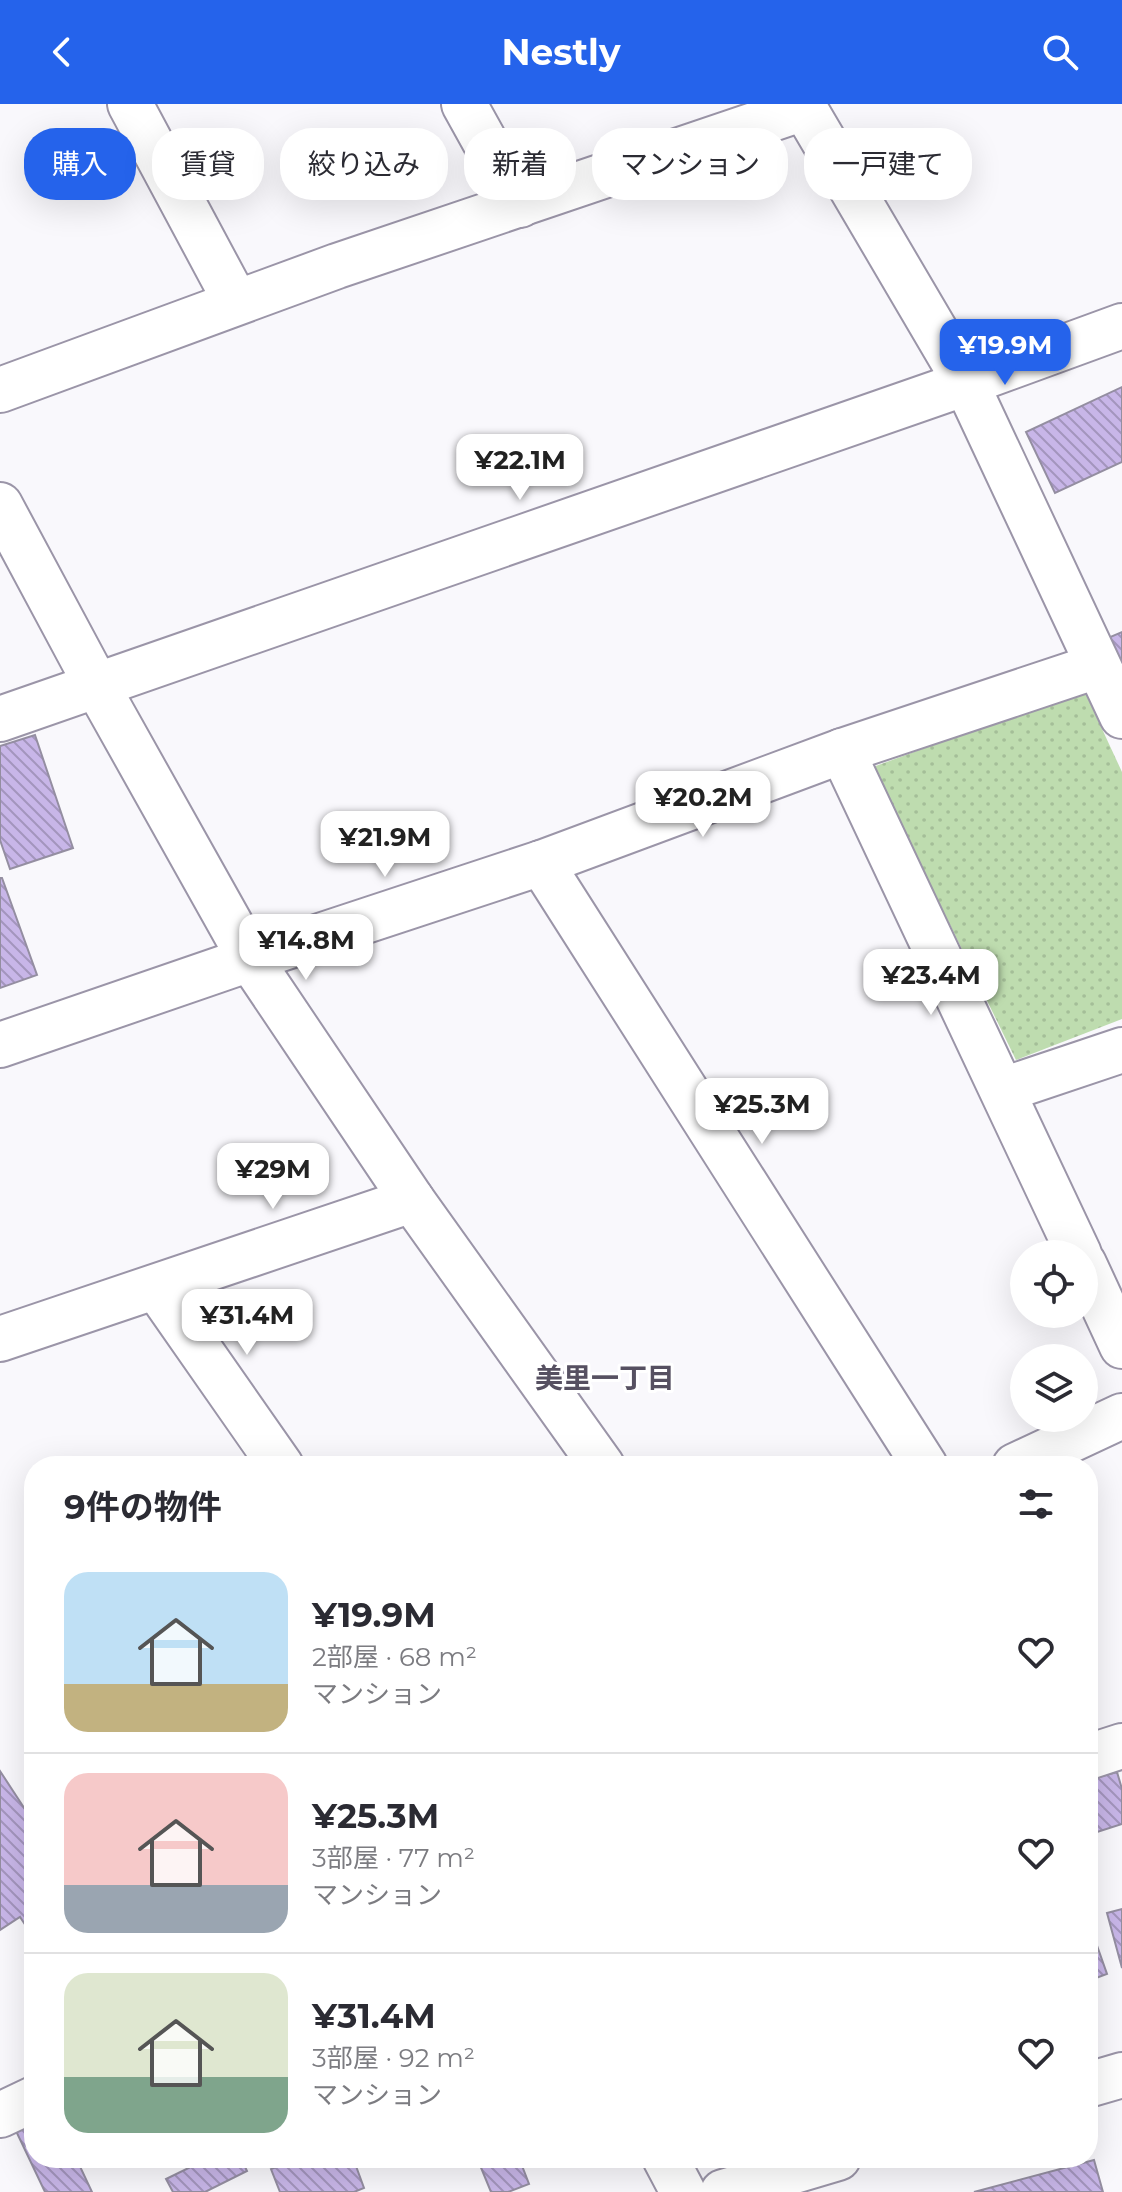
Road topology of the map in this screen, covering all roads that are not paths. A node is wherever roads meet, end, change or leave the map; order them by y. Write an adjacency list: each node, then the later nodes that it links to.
1 (130, 104): 5 (street)
2 (464, 104): 4 (street)
3 (803, 106): 4 (street); 7 (street)
4 (520, 205): 5 (street)
5 (236, 302): 8 (street)
6 (1122, 326): 7 (street)
7 (966, 383): 10 (street); 11 (street)
8 (0, 390)
9 (0, 505): 11 (street)
10 (1097, 666): 12 (street); 14 (street)
11 (97, 686): 13 (street); 16 (street)
12 (1122, 716)
13 (0, 719)
14 (842, 751): 15 (street); 19 (street)
15 (541, 863): 16 (street); 29 (street)
16 (250, 959): 17 (street); 20 (street)
17 (0, 1045)
18 (1122, 1050): 19 (street)
19 (1003, 1090): 21 (street)
20 (412, 1200): 22 (street); 28 (street)
21 (1073, 1240)
22 (156, 1287): 24 (street); 27 (street)
23 (1098, 1294): 25 (street)
24 (0, 1339)
25 (1122, 1346)
26 (1122, 1416): 30 (street)
27 (274, 1456)
28 (595, 1456)
29 (919, 1456)
30 (1036, 1456)
31 (1122, 1746): 32 (street)
32 (1098, 1754)
33 (1122, 2075): 34 (street)
34 (1098, 2082)
35 (24, 2104): 36 (street)
36 (0, 2115)
37 (670, 2168): 39 (street)
38 (804, 2168): 40 (street)
39 (683, 2192)
40 (723, 2192)

